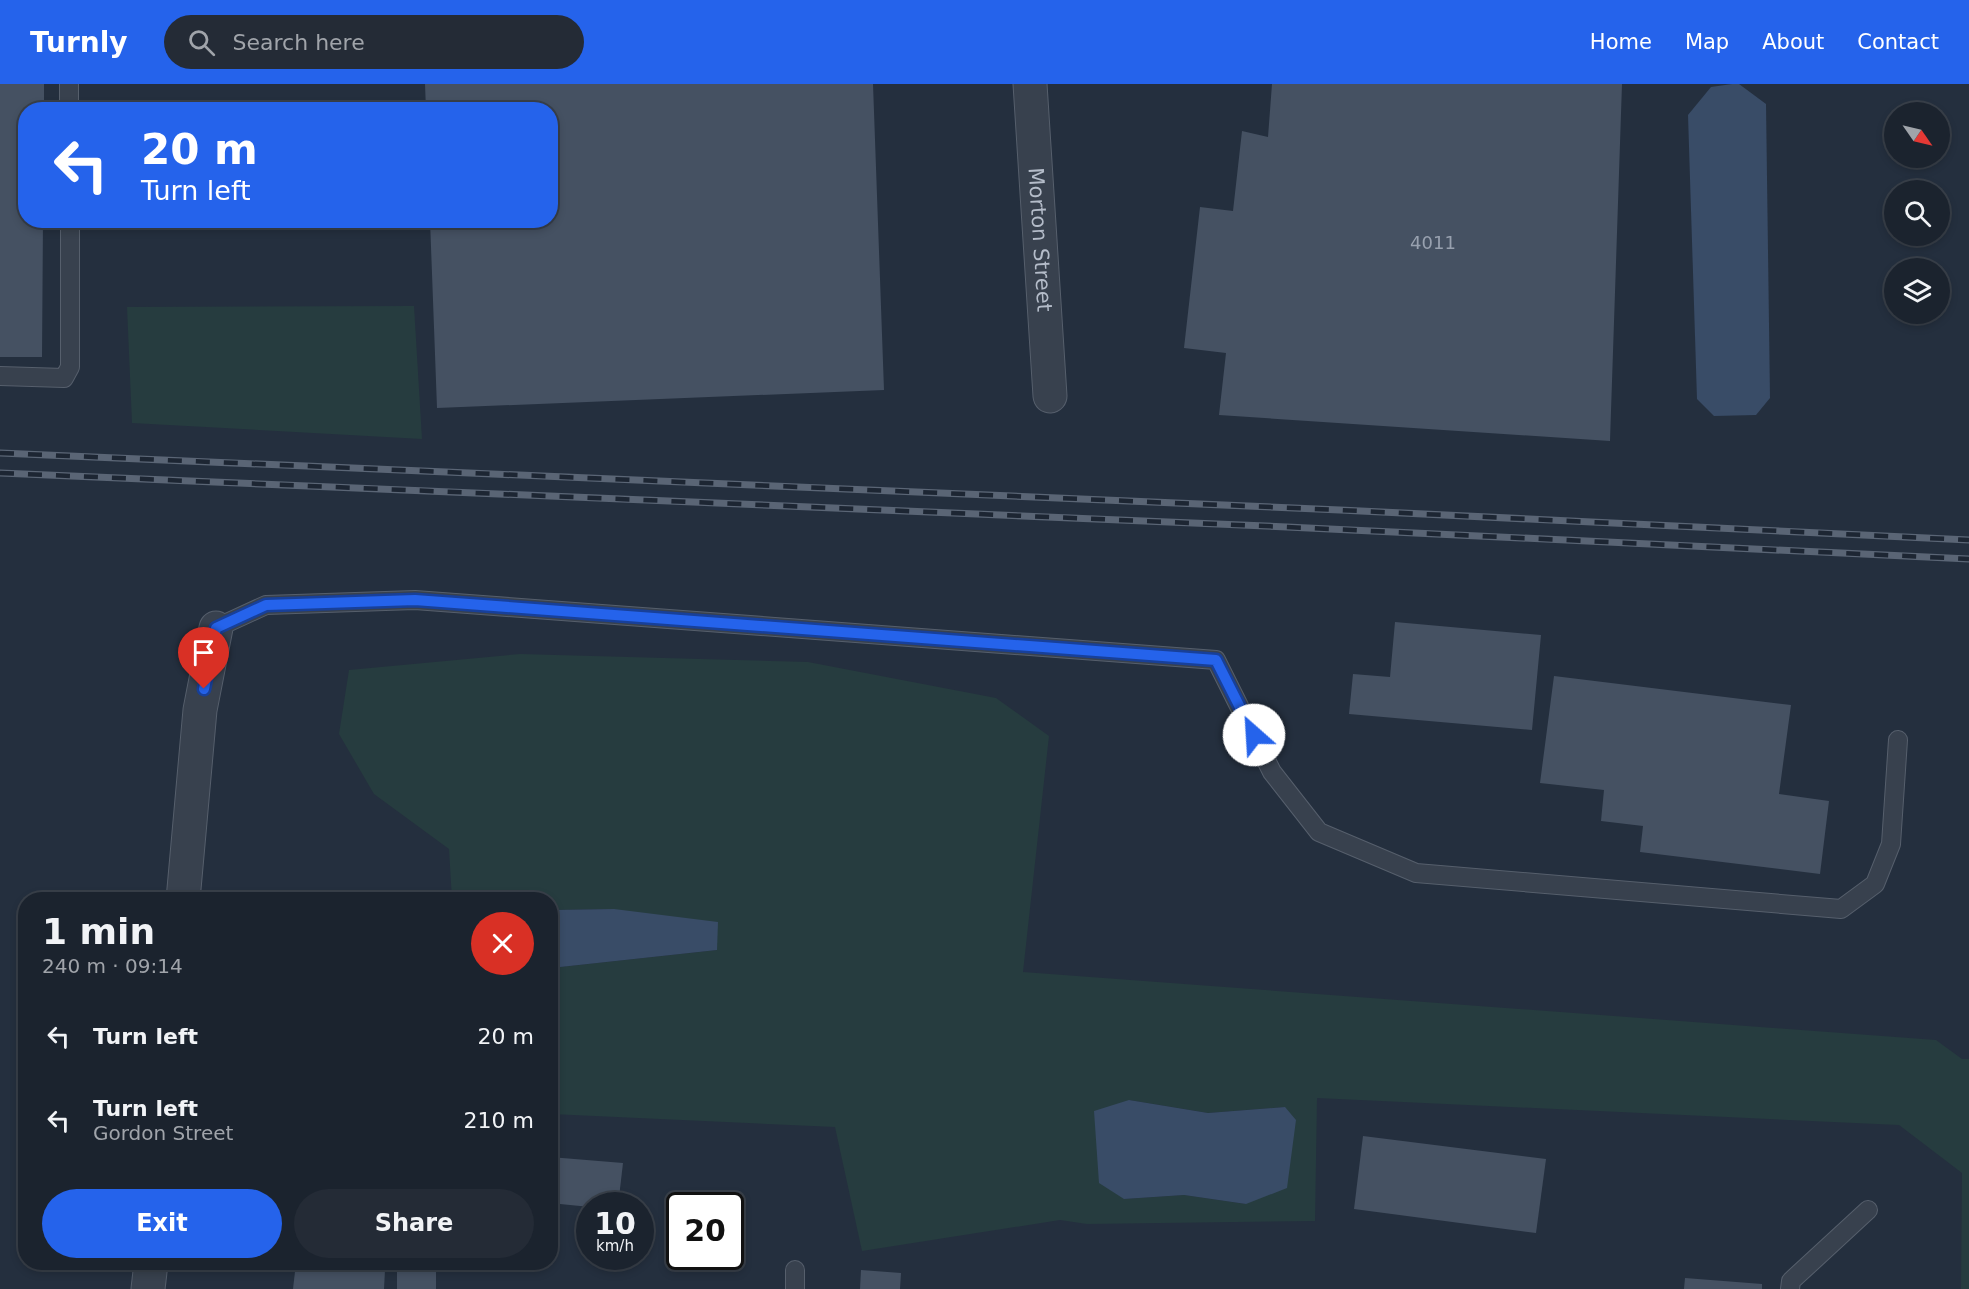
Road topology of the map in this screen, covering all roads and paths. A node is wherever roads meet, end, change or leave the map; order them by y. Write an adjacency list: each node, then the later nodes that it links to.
1 (69, 84): 3 (lane)
2 (1030, 84): 6 (street, Morton Street)
3 (69, 102)
4 (70, 228): 5 (lane)
5 (0, 376)
6 (1050, 396)
7 (216, 628): 8 (lane); 9 (street)
8 (1898, 740)
9 (184, 892)
10 (1868, 1210): 15 (lane)
11 (150, 1270): 13 (street)
12 (795, 1270): 14 (lane)
13 (148, 1289)
14 (795, 1289)
15 (1790, 1289)

